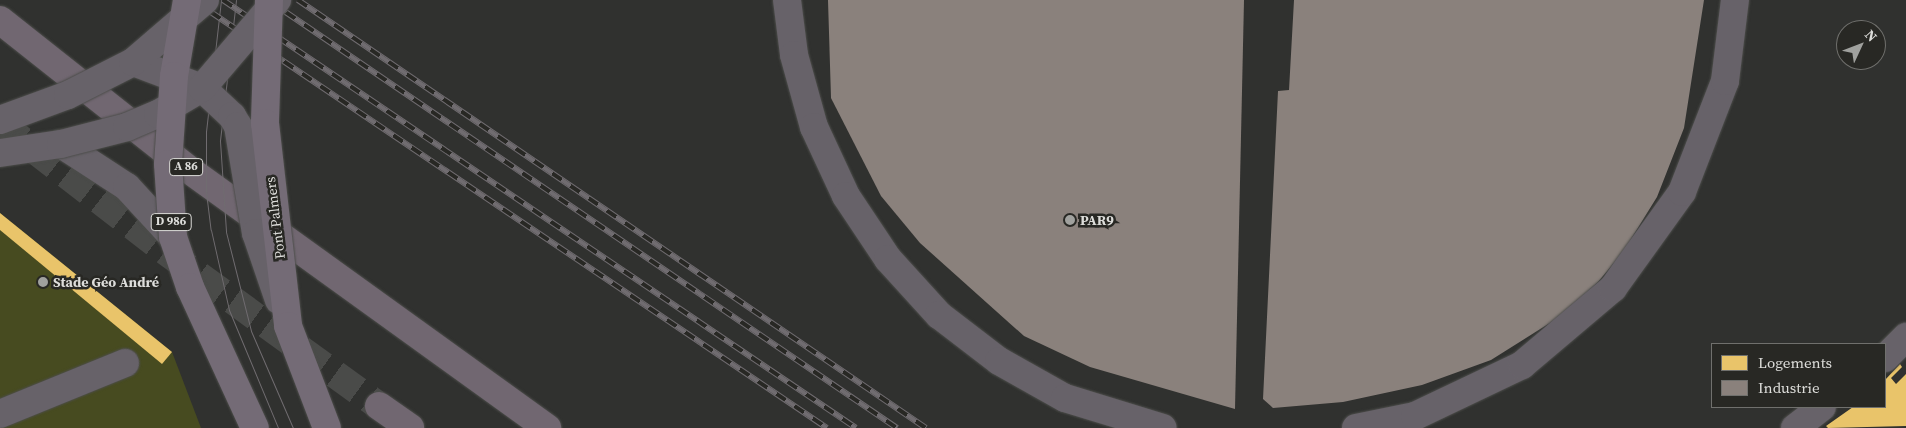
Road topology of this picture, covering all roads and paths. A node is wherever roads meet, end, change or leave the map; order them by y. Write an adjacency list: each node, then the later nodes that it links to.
1 (205, 0): 5 (street, bridge)
2 (787, 0): 26 (street)
3 (1735, 0): 27 (street)
4 (271, 4): 9 (street, bridge); 15 (main road, Pont Palmers, bridge)
5 (186, 9): 7 (street, bridge); 8 (main road, D 986, bridge)
6 (0, 20): 25 (highway, A 86)
7 (133, 62): 8 (street, bridge); 11 (street, bridge)
8 (174, 76): 9 (street, bridge); 10 (main road, D 986, bridge)
9 (202, 88): 10 (street, bridge); 15 (street, bridge)
10 (172, 106): 12 (street, bridge); 14 (main road, D 986, bridge)
11 (0, 120)
12 (62, 144): 13 (street, bridge); 14 (street)
13 (0, 153)
14 (172, 238): 22 (main road, D 986, bridge)
15 (288, 326): 23 (main road, Pont Palmers, bridge)
16 (1906, 337): 17 (street)
17 (1886, 357)
18 (125, 363): 21 (street)
19 (379, 406): 24 (highway)
20 (1821, 408): 28 (street)
21 (0, 414)
22 (255, 428)
23 (327, 428)
24 (410, 428)
25 (546, 428)
26 (1163, 428)
27 (1356, 428)
28 (1795, 428)

